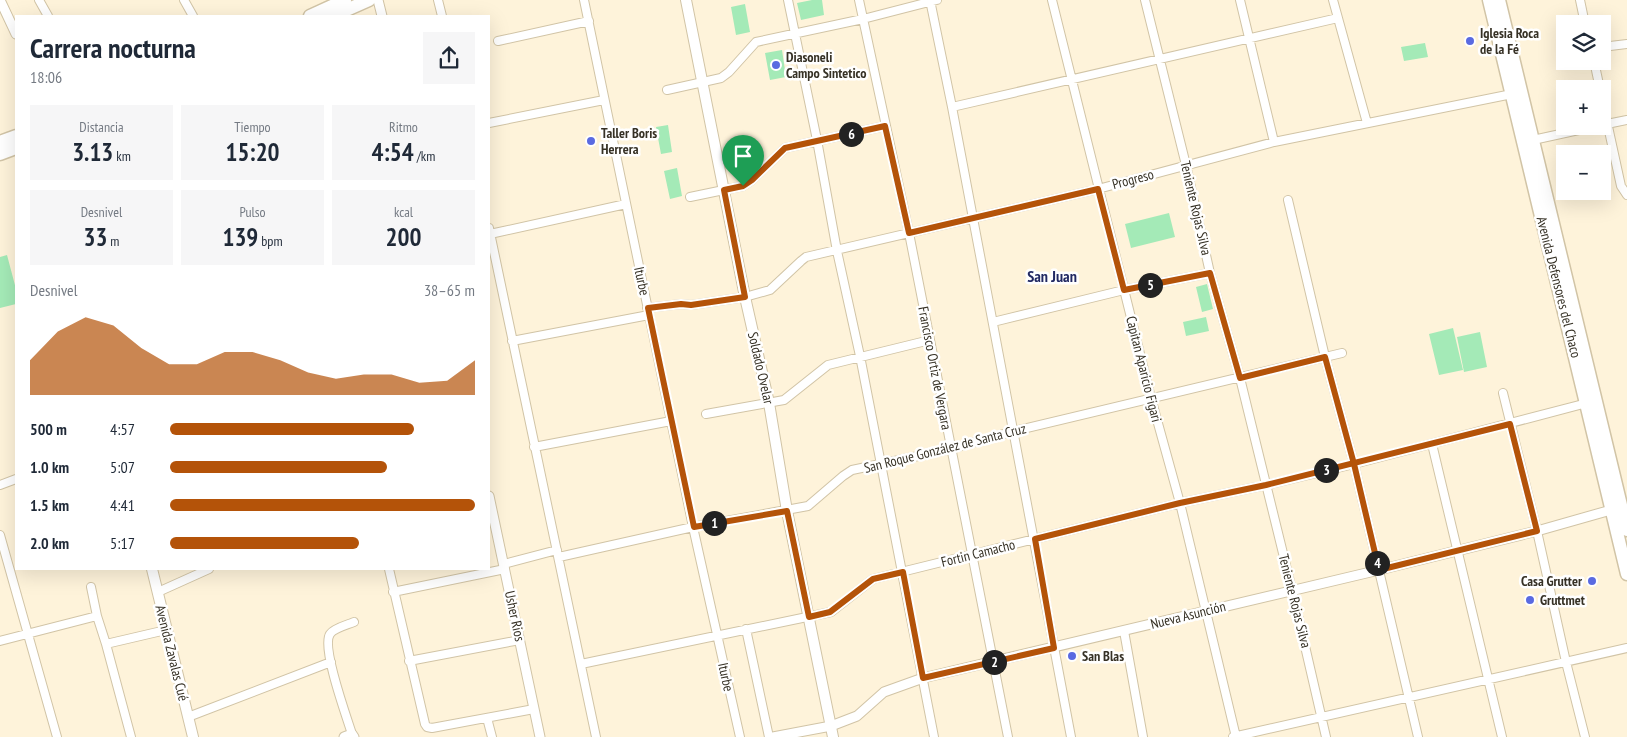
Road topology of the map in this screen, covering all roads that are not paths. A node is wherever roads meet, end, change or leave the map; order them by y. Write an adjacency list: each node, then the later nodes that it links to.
1 (0, 0): 29 (street)
2 (39, 0): 20 (street)
3 (184, 0): 21 (street)
4 (369, 0): 19 (highway)
5 (378, 0): 23 (street)
6 (438, 0): 24 (street)
7 (584, 0): 28 (street, Iturbe)
8 (686, 0): 37 (main road, Soldado Ovelar)
9 (788, 0): 30 (street)
10 (859, 0): 27 (street, Francisco Ortiz de Vergara)
11 (933, 0): 27 (street); 41 (street)
12 (1052, 0): 36 (street, Capitan Aparicio Figari)
13 (1145, 0): 35 (street, Teniente Rojas Silva)
14 (1240, 0): 31 (street)
15 (1333, 0): 26 (street)
16 (1489, 0): 39 (highway, Avenida Defensores del Chaco)
17 (1499, 0): 51 (highway, Avenida Defensores del Chaco)
18 (1580, 0): 25 (street)
19 (337, 5): 22 (highway)
20 (47, 15)
21 (192, 15)
22 (312, 15)
23 (382, 15)
24 (442, 15)
25 (1583, 15)
26 (1338, 18): 31 (street); 44 (street)
27 (863, 19): 30 (street); 46 (street, Francisco Ortiz de Vergara)
28 (589, 22): 32 (street); 40 (street, Iturbe)
29 (15, 32)
30 (794, 33): 37 (street); 50 (street)
31 (1249, 38): 35 (street); 53 (street)
32 (498, 41)
33 (1627, 44): 34 (street)
34 (1611, 46)
35 (1159, 59): 36 (street); 56 (street, Teniente Rojas Silva)
36 (1072, 80): 41 (street); 57 (street, Capitan Aparicio Figari)
37 (703, 82): 38 (street); 58 (main road, Soldado Ovelar)
38 (667, 90)
39 (1512, 94): 44 (street, Progreso); 81 (highway, Avenida Defensores del Chaco)
40 (604, 100): 43 (street); 62 (street, Iturbe)
41 (952, 107): 63 (street)
42 (1627, 120): 45 (street)
43 (490, 123)
44 (1367, 123): 53 (street, Progreso)
45 (1611, 124)
46 (885, 126): 50 (street); 65 (street, Francisco Ortiz de Vergara)
47 (1556, 135): 51 (street)
48 (1608, 135): 59 (street)
49 (15, 136): 52 (highway)
50 (817, 140): 58 (street); 66 (street)
51 (1533, 140): 96 (highway, Avenida Defensores del Chaco)
52 (0, 142)
53 (1274, 142): 56 (street, Progreso)
54 (15, 148): 55 (highway)
55 (0, 154)
56 (1186, 165): 57 (street, Progreso); 67 (street, Teniente Rojas Silva)
57 (1098, 189): 63 (street, Progreso); 68 (street, Capitan Aparicio Figari)
58 (724, 190): 60 (street); 69 (main road, Soldado Ovelar)
59 (1627, 195)
60 (690, 197)
61 (1288, 200): 76 (street)
62 (626, 204): 64 (street); 70 (street, Iturbe)
63 (973, 217): 65 (street, Progreso); 71 (street)
64 (490, 231): 73 (street)
65 (909, 233): 66 (street, Progreso); 72 (street, Francisco Ortiz de Vergara)
66 (837, 251): 69 (street, Progreso); 75 (street)
67 (1210, 273): 68 (street); 77 (street, Teniente Rojas Silva)
68 (1124, 290): 71 (street); 79 (street, Capitan Aparicio Figari)
69 (745, 297): 70 (street, Progreso); 80 (main road, Soldado Ovelar)
70 (648, 311): 73 (street, Progreso); 83 (street, Iturbe)
71 (994, 322): 85 (street)
72 (930, 340): 75 (street); 88 (street, Francisco Ortiz de Vergara)
73 (512, 341): 87 (street)
74 (1342, 353): 76 (street, San Roque González de Santa Cruz)
75 (860, 356): 80 (street); 89 (street)
76 (1325, 357): 77 (street, San Roque González de Santa Cruz); 90 (street)
77 (1240, 378): 79 (street, San Roque González de Santa Cruz); 93 (street, Teniente Rojas Silva)
78 (1503, 393): 84 (street)
79 (1151, 398): 85 (street, San Roque González de Santa Cruz); 95 (street, Capitan Aparicio Figari)
80 (769, 404): 82 (street); 97 (main road, Soldado Ovelar)
81 (1587, 404): 84 (street, Fortin Camacho); 96 (highway, Avenida Defensores del Chaco)
82 (706, 414)
83 (671, 421): 87 (street); 98 (street, Iturbe)
84 (1510, 424): 86 (street, Fortin Camacho); 100 (street)
85 (1014, 431): 88 (street, San Roque González de Santa Cruz); 102 (street)
86 (1432, 444): 90 (street, Fortin Camacho); 104 (street)
87 (534, 447): 105 (street)
88 (951, 449): 89 (street, San Roque González de Santa Cruz); 106 (street, Francisco Ortiz de Vergara)
89 (880, 463): 97 (street, San Roque González de Santa Cruz); 112 (street)
90 (1354, 464): 93 (street, Fortin Camacho); 111 (street)
91 (15, 479): 92 (street)
92 (0, 485)
93 (1266, 485): 95 (street, Fortin Camacho); 115 (street, Teniente Rojas Silva)
94 (490, 503): 107 (street, Usher Rios)
95 (1180, 503): 102 (street, Fortin Camacho); 118 (street, Capitan Aparicio Figari)
96 (1619, 505): 99 (highway, Avenida Defensores del Chaco); 100 (street, Nueva Asunción); 103 (highway); 113 (highway, Avenida Defensores del Chaco)
97 (787, 511): 98 (street, San Roque González de Santa Cruz); 120 (main road, Soldado Ovelar)
98 (694, 527): 105 (street, San Roque González de Santa Cruz); 126 (street, Iturbe)
99 (1627, 530)
100 (1537, 531): 104 (street, Nueva Asunción); 135 (street)
101 (0, 535): 125 (street)
102 (1035, 539): 106 (street, Fortin Camacho); 130 (street)
103 (1627, 544)
104 (1458, 550): 111 (street, Nueva Asunción); 138 (street)
105 (558, 554): 107 (street, San Roque González de Santa Cruz); 136 (street)
106 (972, 555): 112 (street, Fortin Camacho); 134 (street, Francisco Ortiz de Vergara)
107 (504, 567): 117 (street, San Roque González de Santa Cruz); 127 (street, Usher Rios)
108 (152, 570): 116 (main road, Avenida Zavalas Cué)
109 (207, 570): 116 (street)
110 (389, 570): 117 (street)
111 (1379, 570): 115 (street, Nueva Asunción); 139 (street)
112 (903, 572): 120 (street, Fortin Camacho); 137 (street)
113 (1627, 574)
114 (92, 588): 119 (street)
115 (1292, 590): 118 (street, Nueva Asunción); 142 (street, Teniente Rojas Silva)
116 (158, 592): 123 (main road, Avenida Zavalas Cué)
117 (393, 592): 132 (street)
118 (1204, 611): 124 (street, Nueva Asunción); 160 (street, Capitan Aparicio Figari)
119 (96, 616): 125 (street); 129 (street)
120 (809, 617): 122 (street, Fortin Camacho); 144 (main road, Soldado Ovelar)
121 (354, 622): 133 (street)
122 (746, 628): 126 (street, Fortin Camacho); 153 (street)
123 (166, 630): 129 (street); 141 (main road, Avenida Zavalas Cué)
124 (1124, 631): 130 (street, Nueva Asunción); 159 (street)
125 (27, 633): 128 (street); 146 (street)
126 (717, 635): 136 (street, Fortin Camacho); 152 (street, Iturbe)
127 (520, 640): 132 (street); 140 (street, Usher Rios)
128 (0, 641)
129 (106, 644): 147 (street)
130 (1054, 648): 134 (street, Nueva Asunción); 158 (street)
131 (1627, 648): 135 (street)
132 (409, 661): 143 (street)
133 (331, 662): 141 (street); 145 (street)
134 (994, 662): 137 (street, Nueva Asunción); 157 (street, Francisco Ortiz de Vergara)
135 (1566, 662): 138 (street); 164 (street)
136 (581, 664): 151 (street)
137 (923, 678): 144 (street, Nueva Asunción); 156 (street)
138 (1488, 680): 139 (street); 163 (street)
139 (1409, 698): 142 (street); 162 (street)
140 (534, 709): 143 (street); 150 (street, Usher Rios)
141 (188, 717): 148 (main road, Avenida Zavalas Cué)
142 (1322, 717): 160 (street); 161 (street, Teniente Rojas Silva)
143 (487, 718): 149 (street)
144 (830, 726): 154 (street, Nueva Asunción); 155 (main road, Soldado Ovelar)
145 (350, 736)
146 (57, 737)
147 (131, 737)
148 (193, 737)
149 (492, 737)
150 (540, 737)
151 (596, 737)
152 (740, 737)
153 (769, 737)
154 (773, 737)
155 (833, 737)
156 (934, 737)
157 (1008, 737)
158 (1071, 737)
159 (1143, 737)
160 (1235, 737)
161 (1326, 737)
162 (1418, 737)
163 (1502, 737)
164 (1585, 737)

